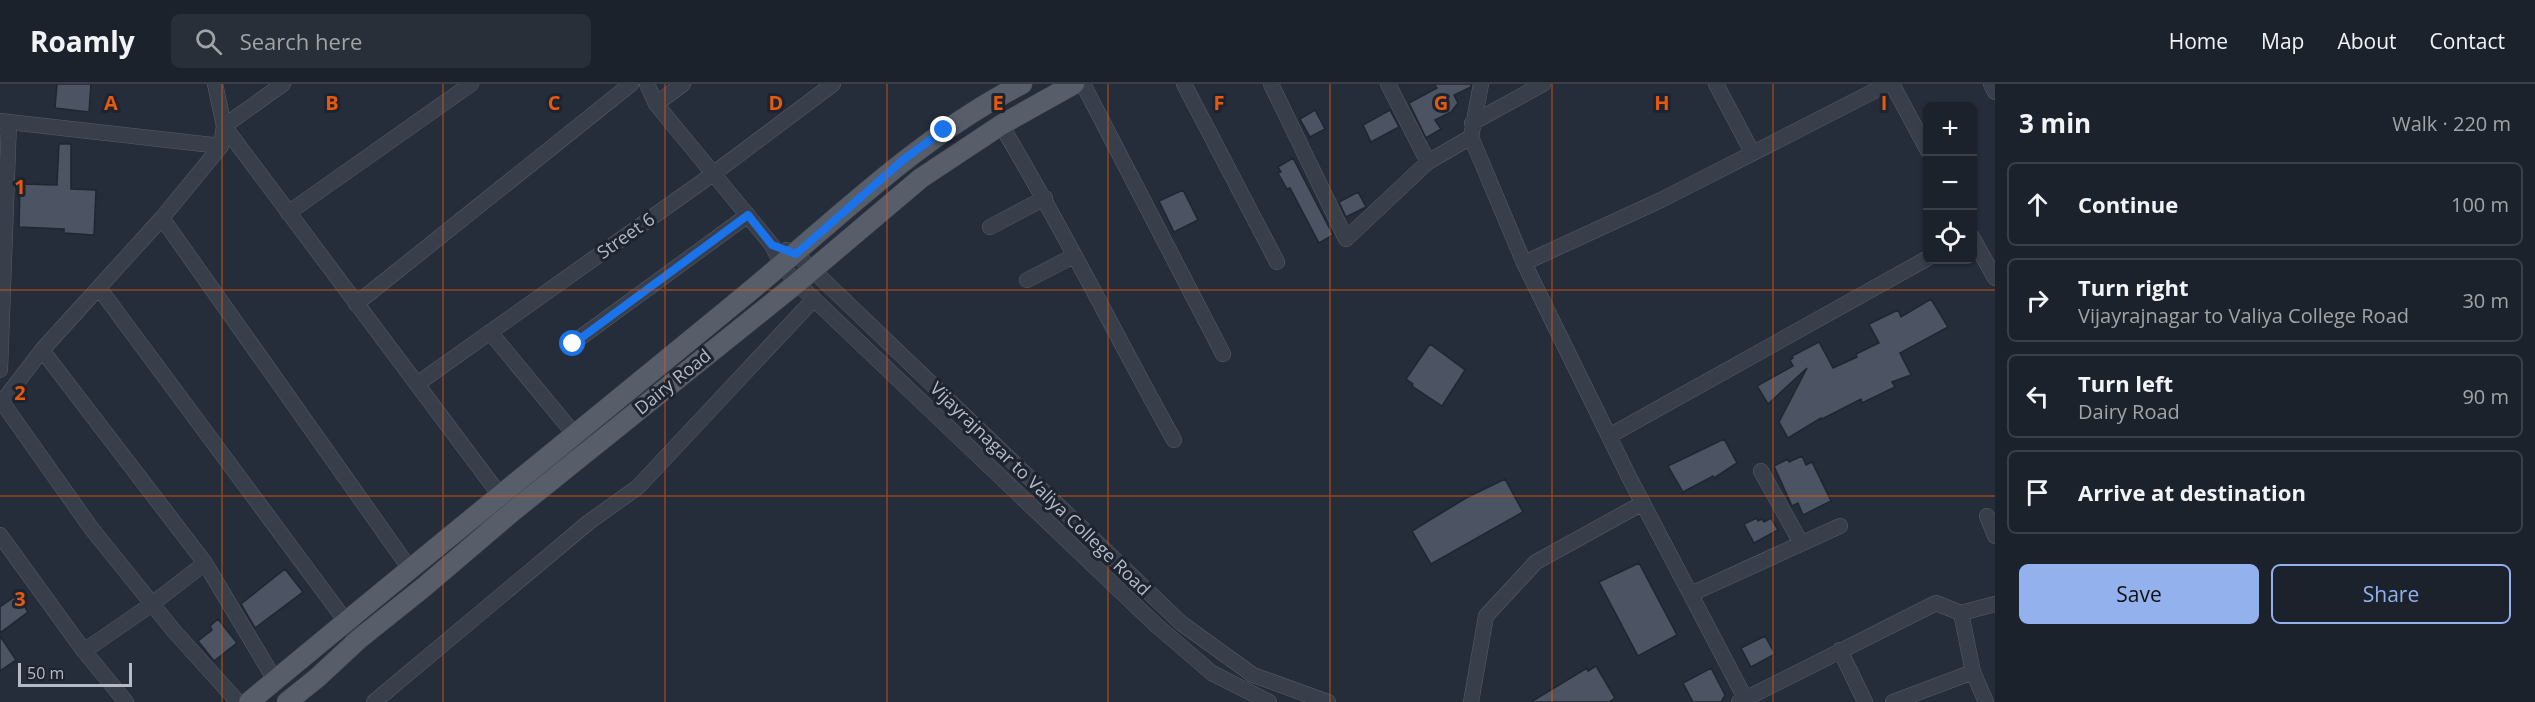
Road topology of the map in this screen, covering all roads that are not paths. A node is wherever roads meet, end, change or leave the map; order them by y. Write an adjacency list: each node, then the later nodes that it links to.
1 (216, 84): 23 (street)
2 (283, 84): 23 (street)
3 (471, 84): 31 (street)
4 (631, 84): 46 (street)
5 (646, 84): 20 (street, Vijayrajnagar to Valiya College Road)
6 (682, 84): 20 (street)
7 (833, 84): 29 (street, Street 6)
8 (1022, 84): 37 (main road, Dairy Road)
9 (1074, 84): 22 (main road, Dairy Road)
10 (1083, 84): 50 (street)
11 (1184, 84): 39 (street)
12 (1271, 84): 28 (street)
13 (1388, 84): 28 (street)
14 (1481, 84): 24 (street)
15 (1543, 84): 24 (street)
16 (1716, 84): 27 (street)
17 (1890, 84): 25 (street); 27 (street)
18 (1991, 84): 19 (street)
19 (1995, 92)
20 (656, 104): 29 (street, Vijayrajnagar to Valiya College Road)
21 (4, 122): 26 (street); 51 (street)
22 (1001, 125): 30 (street); 41 (main road, Dairy Road)
23 (224, 126): 26 (street); 31 (street)
24 (1472, 130): 28 (street); 40 (street)
25 (1923, 143)
26 (221, 146): 33 (street)
27 (1752, 152): 40 (street)
28 (1428, 162)
29 (713, 174): 32 (street, Vijayrajnagar to Valiya College Road); 47 (street, Street 6)
30 (1045, 198): 34 (street); 36 (street)
31 (288, 213): 46 (street)
32 (748, 215): 37 (street, Vijayrajnagar to Valiya College Road); 48 (street)
33 (162, 218): 44 (street); 67 (street)
34 (990, 226)
35 (1977, 246): 42 (street)
36 (1074, 256): 43 (street); 56 (street)
37 (789, 260): 41 (street, Vijayrajnagar to Valiya College Road); 54 (main road, Dairy Road)
38 (1923, 261): 55 (street)
39 (1277, 262)
40 (1524, 263): 55 (street)
41 (804, 277): 45 (street, Vijayrajnagar to Valiya College Road); 60 (main road, Dairy Road); 88 (street, Vijayrajnagar to Valiya College Road)
42 (1995, 278)
43 (1026, 279)
44 (99, 288): 49 (street); 72 (street)
45 (814, 300): 77 (street, Vijayrajnagar to Valiya College Road); 85 (street)
46 (356, 304): 52 (street)
47 (490, 333): 52 (street, Street 6); 54 (street)
48 (573, 344)
49 (42, 350): 53 (street); 66 (street)
50 (1223, 354)
51 (0, 370)
52 (417, 384): 58 (street)
53 (1, 404): 69 (street)
54 (575, 435): 58 (main road, Dairy Road)
55 (1609, 436): 59 (street)
56 (1174, 440)
57 (1761, 471): 65 (street)
58 (500, 495): 60 (street); 67 (main road, Dairy Road)
59 (1643, 503): 68 (street); 89 (street)
60 (512, 512): 73 (main road, Dairy Road)
61 (1987, 516): 64 (street)
62 (1840, 526): 65 (street)
63 (0, 535): 75 (street)
64 (1995, 536)
65 (1801, 543): 68 (street)
66 (205, 563): 69 (street); 78 (street)
67 (410, 569): 72 (main road, Dairy Road)
68 (1691, 594): 80 (street)
69 (152, 604): 75 (street); 82 (street)
70 (1995, 604): 71 (street)
71 (1961, 613): 74 (street); 76 (street)
72 (345, 622): 73 (street); 78 (main road, Dairy Road)
73 (358, 639): 84 (main road, Dairy Road)
74 (1840, 650): 80 (street); 90 (street)
75 (84, 651): 81 (street)
76 (1972, 672): 79 (street); 91 (street)
77 (1212, 673): 86 (street); 87 (street, Vijayrajnagar to Valiya College Road)
78 (275, 680): 83 (main road, Dairy Road)
79 (1988, 694)
80 (1742, 700)
81 (126, 702)
82 (238, 702)
83 (249, 702)
84 (287, 702)
85 (374, 702)
86 (1242, 702)
87 (1269, 702)
88 (1328, 702)
89 (1471, 702)
90 (1865, 702)
91 (1893, 702)

